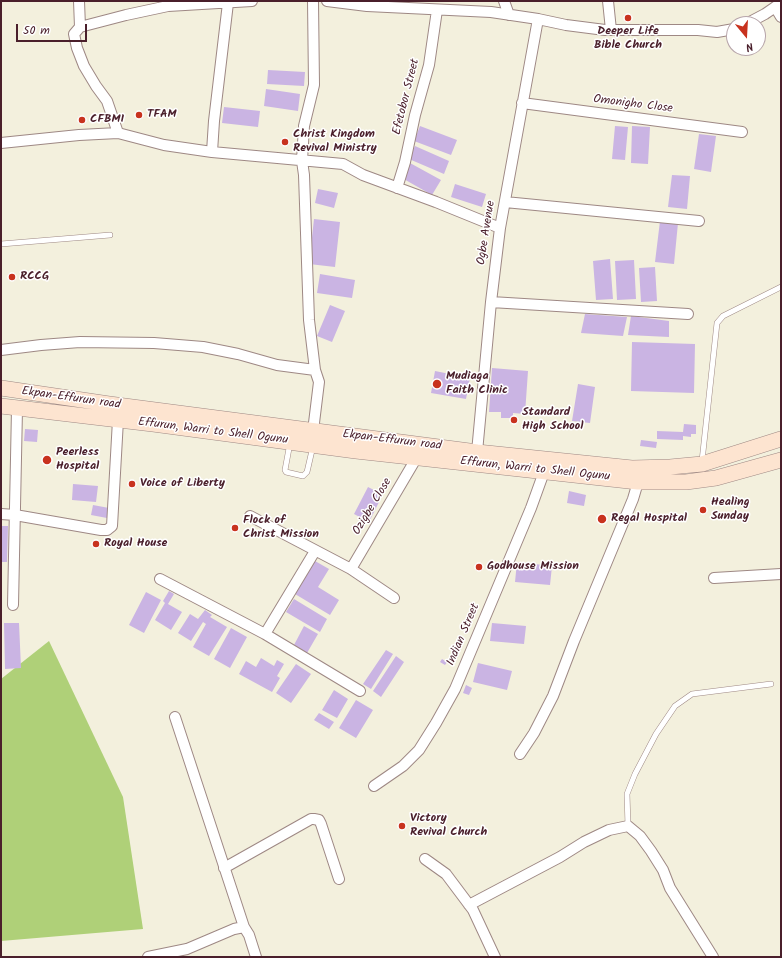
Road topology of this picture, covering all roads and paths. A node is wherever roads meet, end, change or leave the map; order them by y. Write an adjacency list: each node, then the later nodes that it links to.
1 (79, 1): 15 (street)
2 (252, 1): 7 (street)
3 (314, 1): 23 (street)
4 (327, 1): 10 (street)
5 (504, 1): 11 (street)
6 (608, 1): 16 (street)
7 (228, 3): 8 (street); 22 (street)
8 (168, 4): 15 (street)
9 (778, 5): 12 (street); 13 (street)
10 (437, 10): 11 (street); 24 (street, Efetobor Street)
11 (509, 15): 14 (street)
12 (759, 16)
13 (781, 17)
14 (538, 19): 16 (street); 18 (street, Ogbe Avenue)
15 (80, 26): 20 (street)
16 (611, 30): 17 (street)
17 (726, 30)
18 (522, 103): 19 (street, Omonigho Close); 25 (street, Ogbe Avenue)
19 (742, 132)
20 (118, 133): 21 (street); 22 (street)
21 (1, 143)
22 (212, 152): 23 (street)
23 (302, 161): 24 (street); 34 (street)
24 (397, 188): 27 (street)
25 (505, 202): 26 (street); 27 (street, Ogbe Avenue)
26 (698, 221)
27 (500, 228): 31 (street, Ogbe Avenue)
28 (110, 235): 29 (lane)
29 (1, 244)
30 (781, 287): 45 (lane)
31 (491, 302): 32 (street); 42 (street, Ogbe Avenue)
32 (688, 314)
33 (1, 350): 34 (street)
34 (315, 370): 39 (street)
35 (1, 388): 39 (main road, Ekpan-Effurun road)
36 (1, 406): 37 (main road, Effurun, Warri to Shell Ogunu)
37 (17, 409): 38 (main road, Effurun, Warri to Shell Ogunu); 49 (street)
38 (118, 420): 41 (main road, Effurun, Warri to Shell Ogunu); 49 (street)
39 (313, 438): 41 (main road, Effurun, Warri to Shell Ogunu); 41 (lane); 42 (main road, Ekpan-Effurun road); 43 (main road, Effurun, Warri to Shell Ogunu)
40 (781, 439): 45 (main road, Ekpan-Effurun road)
41 (290, 442)
42 (477, 452): 45 (main road, Ekpan-Effurun road)
43 (417, 457): 46 (main road, Effurun, Warri to Shell Ogunu); 52 (street, Ozigbe Close)
44 (781, 460): 47 (main road, Effurun, Warri to Shell Ogunu)
45 (702, 464)
46 (544, 472): 47 (main road, Effurun, Warri to Shell Ogunu); 63 (street, Indian Street)
47 (638, 482): 62 (street)
48 (1, 514): 49 (street)
49 (15, 515): 57 (street)
50 (250, 516): 51 (street)
51 (315, 551): 52 (street); 58 (street)
52 (351, 569): 56 (street)
53 (781, 574): 54 (street)
54 (714, 578)
55 (160, 579): 58 (street)
56 (394, 598)
57 (12, 605)
58 (265, 634): 60 (street)
59 (771, 684): 64 (lane)
60 (360, 691)
61 (175, 717): 66 (street)
62 (520, 754)
63 (374, 786)
64 (628, 826): 68 (street); 73 (street)
65 (425, 859): 68 (street)
66 (224, 868): 67 (street); 69 (street)
67 (339, 879)
68 (469, 905): 72 (street)
69 (244, 927): 70 (street); 71 (street)
70 (148, 957)
71 (256, 957)
72 (495, 957)
73 (713, 957)

